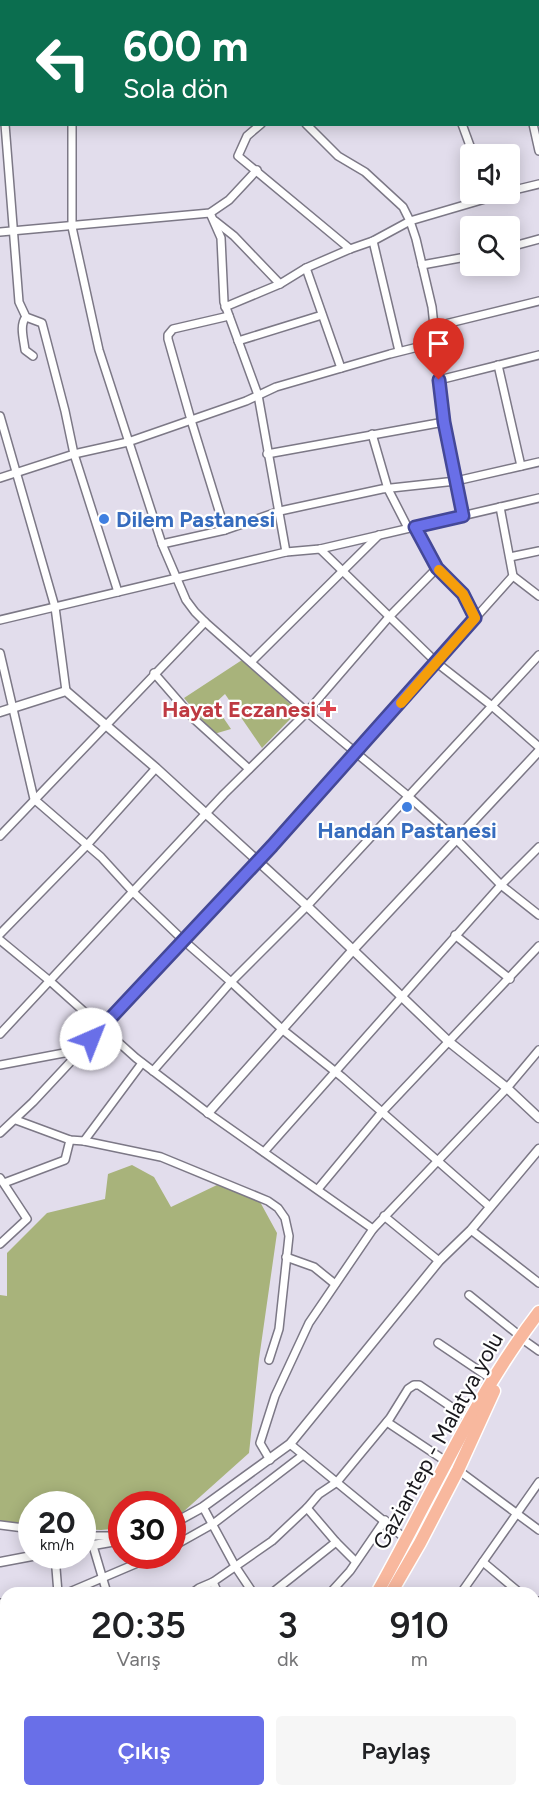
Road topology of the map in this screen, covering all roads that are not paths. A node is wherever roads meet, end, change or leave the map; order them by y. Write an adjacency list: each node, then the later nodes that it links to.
1 (5, 126): 16 (street)
2 (72, 126): 15 (street)
3 (259, 126): 9 (street)
4 (308, 126): 14 (street)
5 (463, 126): 7 (street)
6 (533, 126): 8 (street)
7 (469, 144)
8 (539, 151)
9 (257, 170): 13 (street); 21 (street)
10 (539, 184): 11 (street)
11 (520, 189)
12 (461, 204): 14 (street)
13 (212, 217): 15 (street); 25 (street); 27 (street)
14 (410, 221): 19 (street); 23 (street)
15 (72, 227): 16 (street); 45 (street)
16 (12, 231): 17 (street); 30 (street)
17 (0, 232)
18 (539, 239): 20 (street)
19 (373, 241): 21 (street); 34 (street)
20 (520, 244)
21 (350, 249): 24 (street)
22 (460, 258): 23 (street)
23 (422, 265): 31 (street)
24 (306, 268): 25 (street); 28 (street)
25 (280, 284): 27 (street)
26 (539, 301): 31 (street)
27 (225, 307): 29 (street)
28 (322, 315): 32 (street); 38 (street)
29 (229, 316): 32 (street); 42 (street)
30 (26, 317): 36 (street); 46 (street)
31 (433, 327): 33 (street)
32 (238, 340): 40 (street)
33 (434, 343): 34 (street); 39 (street)
34 (399, 351): 38 (street)
35 (539, 355): 37 (street)
36 (33, 356)
37 (498, 365): 39 (street); 49 (street)
38 (340, 368): 40 (street)
39 (439, 380): 43 (street)
40 (258, 395): 42 (street); 47 (street)
41 (0, 416): 50 (street)
42 (191, 420): 45 (street); 59 (street)
43 (444, 422): 44 (street); 52 (street)
44 (372, 434): 47 (street); 53 (street)
45 (128, 442): 46 (street); 61 (street)
46 (74, 454): 50 (street); 70 (street)
47 (267, 454): 56 (street)
48 (539, 462): 49 (street)
49 (521, 466): 52 (street)
50 (15, 473): 51 (street); 72 (street)
51 (0, 478)
52 (456, 481): 53 (street); 57 (street)
53 (388, 489): 56 (street); 58 (street)
54 (539, 498): 55 (street)
55 (500, 507): 57 (street); 65 (street)
56 (280, 511): 59 (street); 64 (street)
57 (463, 516): 58 (street)
58 (412, 528): 60 (street); 66 (street)
59 (225, 530): 61 (street)
60 (379, 535): 62 (street); 67 (street)
61 (162, 544): 69 (street)
62 (320, 549): 64 (street); 67 (street)
63 (539, 551): 65 (street)
64 (286, 552): 69 (street)
65 (510, 556): 68 (street)
66 (437, 568): 73 (street); 74 (street)
67 (344, 571): 73 (street); 79 (street)
68 (513, 576): 71 (street); 74 (street)
69 (176, 578): 70 (street); 76 (street)
70 (118, 592): 72 (street)
71 (539, 596)
72 (55, 607): 75 (street); 82 (street)
73 (389, 617): 80 (street); 86 (street)
74 (475, 618): 80 (street)
75 (0, 620)
76 (205, 622): 79 (street); 81 (street)
77 (0, 653): 84 (street)
78 (539, 654): 83 (street)
79 (251, 662): 86 (street)
80 (437, 663): 83 (street); 89 (street)
81 (154, 673): 87 (street); 91 (street)
82 (66, 691): 84 (street); 87 (street)
83 (492, 706): 88 (street); 92 (street)
84 (13, 707): 85 (street); 93 (street)
85 (0, 712)
86 (307, 712): 89 (street); 91 (street)
87 (105, 725): 90 (street); 93 (street)
88 (539, 749): 96 (street)
89 (356, 753): 92 (street); 99 (street)
90 (156, 768): 94 (street); 97 (street)
91 (249, 769): 94 (street)
92 (408, 796): 96 (street); 102 (street)
93 (34, 799): 95 (street); 97 (street)
94 (206, 814): 99 (street); 101 (street)
95 (0, 836)
96 (456, 839): 100 (street); 109 (street)
97 (87, 845): 101 (street); 104 (street)
98 (539, 847): 100 (street)
99 (258, 861): 102 (street); 106 (street)
100 (501, 885): 103 (street); 105 (street)
101 (133, 892): 106 (street); 112 (street)
102 (307, 906): 109 (street); 113 (street)
103 (539, 915)
104 (0, 934)
105 (456, 935): 111 (street); 114 (street)
106 (183, 940): 113 (street); 115 (street)
107 (3, 942): 110 (street); 112 (street)
108 (539, 946): 111 (street)
109 (352, 951): 114 (street); 117 (street)
110 (0, 952)
111 (510, 979): 118 (street)
112 (51, 982): 115 (street); 116 (street)
113 (231, 982): 117 (street); 123 (street)
114 (400, 997): 118 (street); 124 (street)
115 (102, 1028): 119 (street); 121 (street)
116 (1, 1030)
117 (283, 1030): 124 (street); 127 (street)
118 (448, 1041): 125 (street); 126 (street)
119 (80, 1050): 122 (street); 129 (street)
120 (539, 1050): 125 (street)
121 (142, 1063): 123 (street); 132 (street)
122 (0, 1065)
123 (153, 1071): 127 (street)
124 (335, 1072): 126 (street); 134 (street)
125 (507, 1088): 128 (street); 135 (street)
126 (382, 1112): 135 (street); 137 (street)
127 (208, 1113): 134 (street)
128 (539, 1118)
129 (16, 1120): 130 (street); 131 (street)
130 (0, 1133)
131 (70, 1140): 132 (street); 136 (street)
132 (84, 1141): 143 (street)
133 (539, 1149): 138 (street)
134 (264, 1152): 137 (street)
135 (437, 1160): 138 (street); 139 (street)
136 (2, 1181): 142 (street)
137 (318, 1189): 140 (street)
138 (489, 1206): 141 (street)
139 (384, 1216): 140 (street); 144 (street)
140 (374, 1229): 146 (street)
141 (471, 1230): 144 (street); 145 (street)
142 (0, 1244)
143 (286, 1257): 146 (street); 153 (street)
144 (439, 1261): 157 (street)
145 (539, 1283)
146 (335, 1284): 159 (street)
147 (469, 1295): 150 (street)
148 (539, 1312): 150 (highway, Gaziantep - Malatya yolu)
149 (539, 1323): 150 (highway, Gaziantep - Malatya yolu)
150 (523, 1338): 152 (street); 154 (highway, Gaziantep - Malatya yolu); 161 (highway, Gaziantep - Malatya yolu)
151 (438, 1343): 154 (street)
152 (539, 1351)
153 (269, 1360)
154 (493, 1380): 155 (highway, Gaziantep - Malatya yolu)
155 (469, 1419): 156 (street); 160 (highway, Gaziantep - Malatya yolu)
156 (387, 1422): 160 (street); 162 (street)
157 (290, 1444): 158 (street); 159 (street)
158 (303, 1455): 162 (street); 169 (street)
159 (270, 1460): 164 (street)
160 (447, 1462): 173 (highway, Gaziantep - Malatya yolu)
161 (458, 1470): 166 (street); 195 (highway, Gaziantep - Malatya yolu)
162 (337, 1482): 165 (street); 168 (street)
163 (539, 1482): 166 (street)
164 (204, 1508): 167 (street); 169 (street)
165 (308, 1508): 175 (street); 181 (street)
166 (516, 1514): 172 (street); 180 (street)
167 (186, 1517)
168 (385, 1520): 173 (street); 178 (street)
169 (213, 1524): 174 (street); 181 (street)
170 (0, 1525): 171 (street)
171 (18, 1527)
172 (539, 1530)
173 (407, 1540): 194 (highway, Gaziantep - Malatya yolu)
174 (186, 1541)
175 (336, 1542): 178 (street); 192 (street)
176 (96, 1556): 184 (street)
177 (18, 1559): 179 (street)
178 (355, 1561): 193 (street)
179 (0, 1562)
180 (483, 1562): 196 (street); 197 (street)
181 (235, 1566): 185 (street); 191 (street)
182 (56, 1569): 186 (street)
183 (125, 1569): 184 (street)
184 (103, 1579): 187 (street); 188 (street)
185 (213, 1582): 189 (street); 190 (street)
186 (58, 1587)
187 (82, 1587)
188 (105, 1587)
189 (201, 1587)
190 (215, 1587)
191 (249, 1587)
192 (280, 1587)
193 (335, 1587)
194 (380, 1587)
195 (394, 1587)
196 (464, 1587)
197 (513, 1587)

